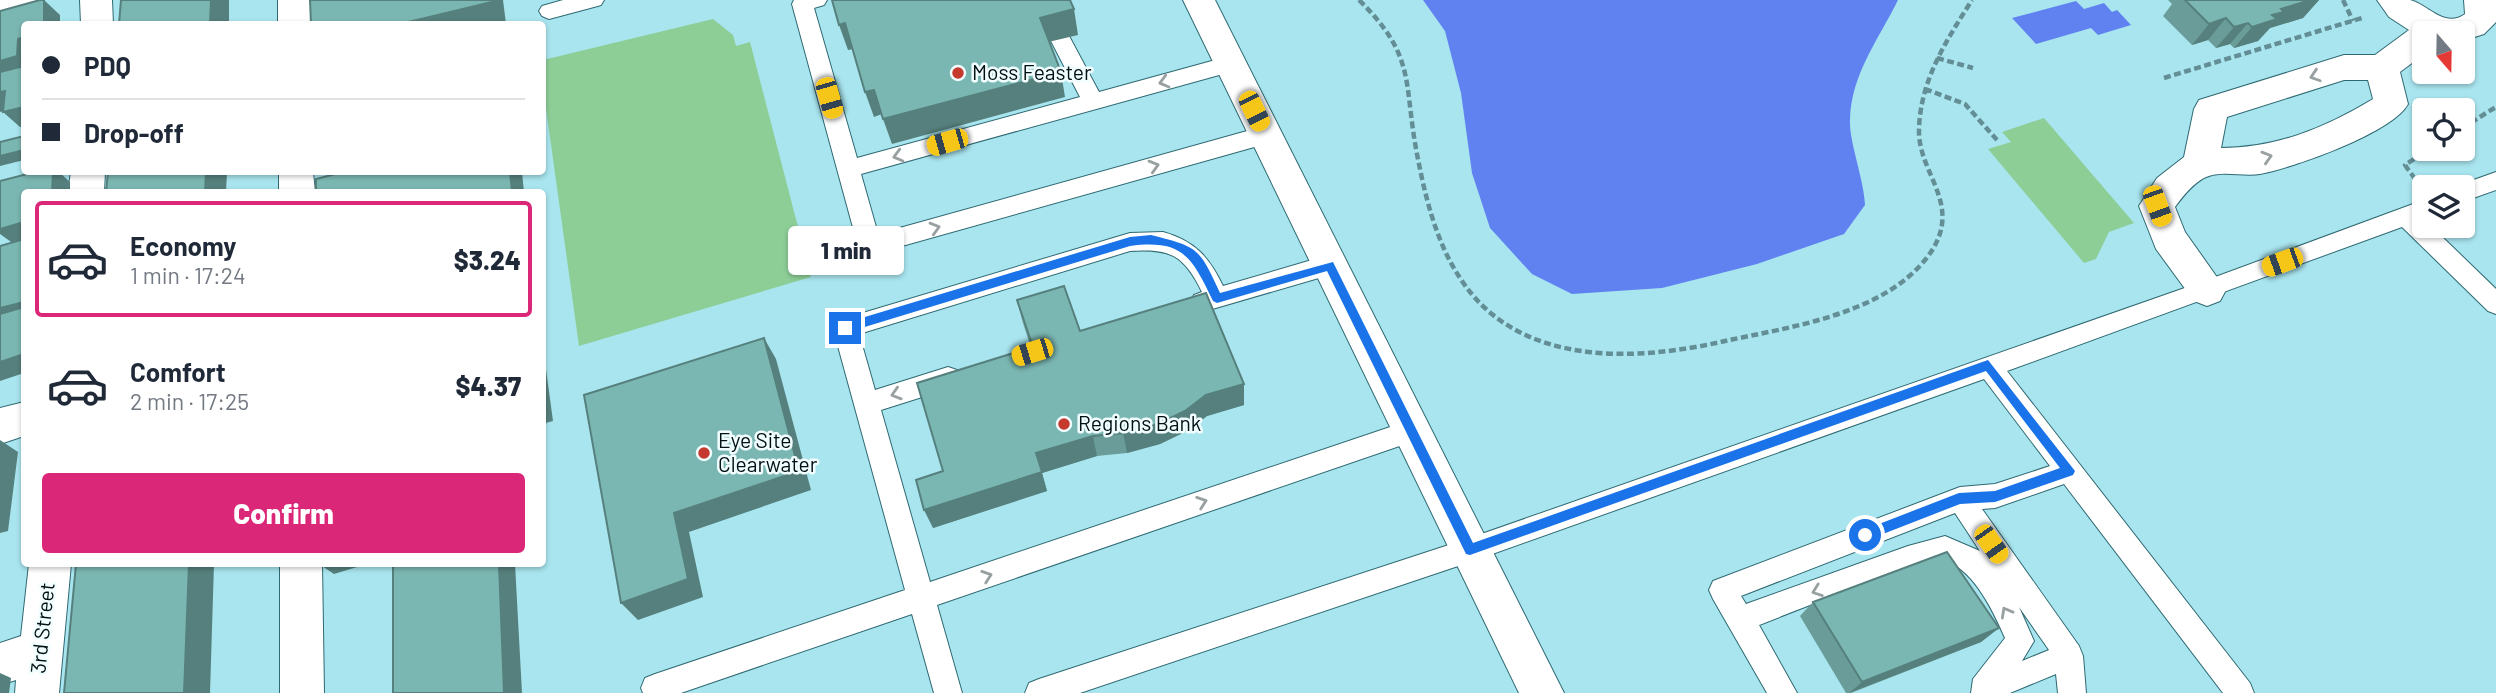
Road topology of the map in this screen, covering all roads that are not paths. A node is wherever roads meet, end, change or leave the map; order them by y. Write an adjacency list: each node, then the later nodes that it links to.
1 (25, 0): 8 (street)
2 (96, 0): 10 (street)
3 (294, 0): 11 (street)
4 (594, 0): 9 (lane)
5 (817, 0): 20 (lane)
6 (1199, 0): 15 (street)
7 (2393, 0): 12 (street)
8 (0, 6)
9 (549, 11)
10 (97, 21)
11 (294, 21)
12 (2416, 21)
13 (1061, 39): 17 (lane)
14 (2412, 45): 16 (street)
15 (1230, 64): 17 (lane, one-way to 17); 18 (street)
16 (2382, 68): 19 (street, one-way to 19); 19 (street, one-way to 16)
17 (1093, 102): 20 (lane, one-way to 20)
18 (1265, 135): 20 (lane, one-way to 18); 25 (street)
19 (2200, 164): 27 (street)
20 (849, 169)
21 (2496, 181): 22 (lane)
22 (2475, 188)
23 (2412, 214): 27 (lane)
24 (2441, 238): 26 (lane)
25 (1329, 265): 28 (lane); 36 (street)
26 (2486, 280): 29 (lane)
27 (2207, 290): 31 (lane)
28 (1217, 298): 30 (lane); 33 (lane)
29 (2496, 304)
30 (1180, 309)
31 (1988, 365): 37 (lane); 39 (lane)
32 (968, 372): 33 (lane, one-way to 33)
33 (865, 404): 42 (lane)
34 (21, 420): 35 (street)
35 (0, 426)
36 (1411, 431): 39 (street); 42 (lane, one-way to 36)
37 (2069, 471): 38 (lane); 56 (lane)
38 (1959, 499): 43 (lane); 45 (lane)
39 (1470, 550): 52 (lane); 53 (street)
40 (50, 567): 44 (street, 3rd Street)
41 (301, 567): 50 (street)
42 (922, 598): 47 (lane); 51 (lane)
43 (1740, 619): 48 (lane, one-way to 43); 54 (lane)
44 (41, 651): 46 (street); 49 (street, 3rd Street)
45 (2069, 656): 48 (lane); 55 (lane)
46 (0, 664)
47 (655, 688)
48 (1979, 691)
49 (37, 693)
50 (302, 693)
51 (947, 693)
52 (1039, 693)
53 (1542, 693)
54 (1783, 693)
55 (2072, 693)
56 (2240, 693)

